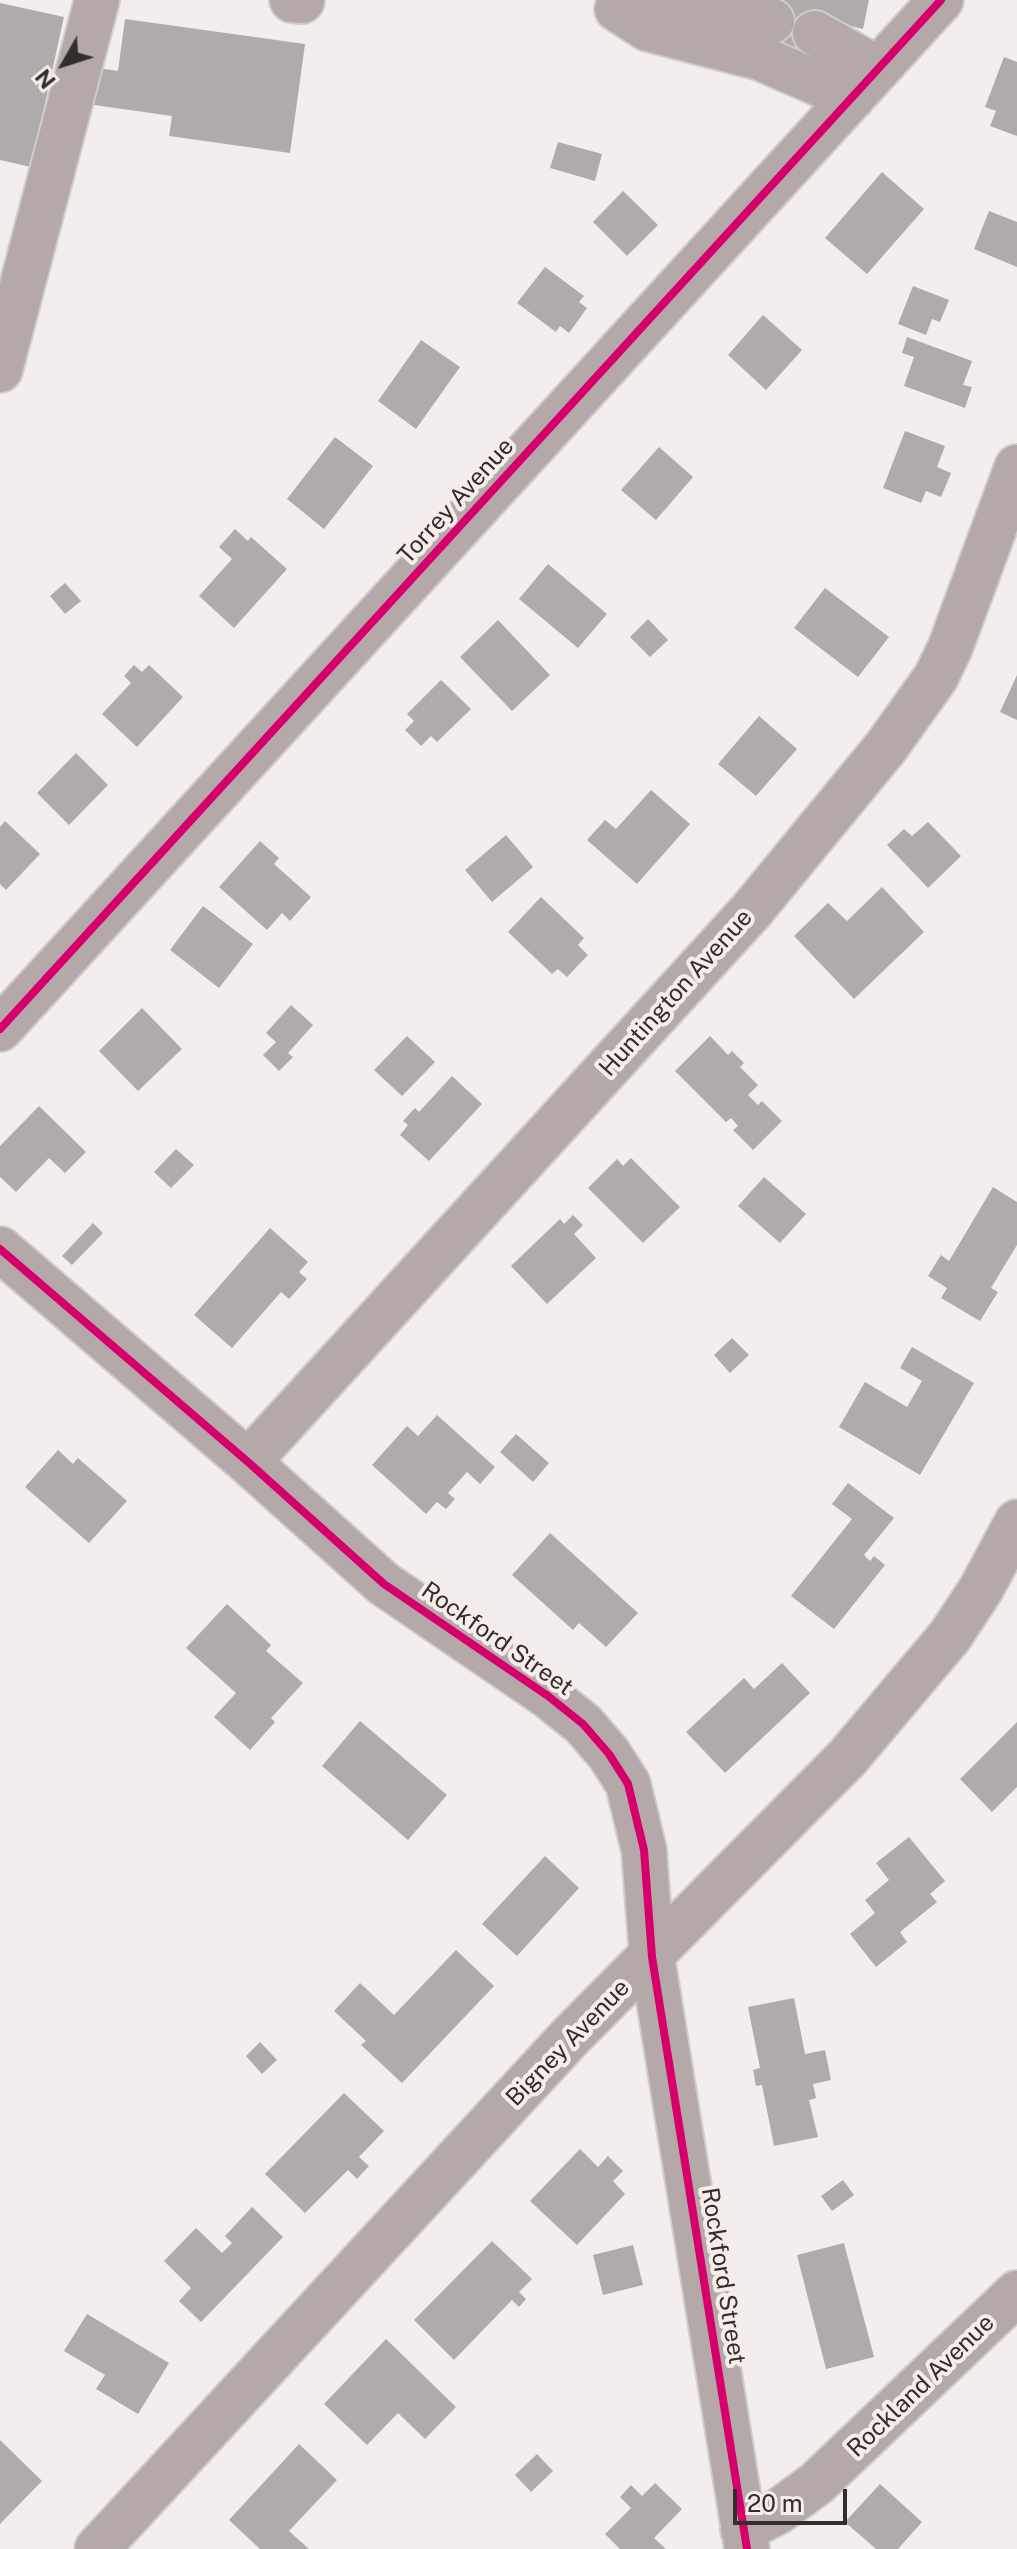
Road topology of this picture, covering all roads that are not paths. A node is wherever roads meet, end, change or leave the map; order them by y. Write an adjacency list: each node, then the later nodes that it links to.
1 (97, 0): 7 (street)
2 (941, 0): 6 (street, Torrey Avenue)
3 (618, 4): 4 (street); 6 (street)
4 (772, 21)
5 (815, 33): 6 (street)
6 (865, 83): 9 (street, Torrey Avenue)
7 (0, 370)
8 (1017, 467): 11 (street, Huntington Avenue)
9 (0, 1029)
10 (0, 1249): 11 (street, Rockford Street)
11 (248, 1462): 13 (street, Rockford Street)
12 (1017, 1522): 13 (street, Bigney Avenue)
13 (652, 1957): 15 (street, Rockford Street); 16 (street, Bigney Avenue)
14 (1017, 2293): 15 (street, Rockland Avenue)
15 (745, 2539)
16 (97, 2549)

